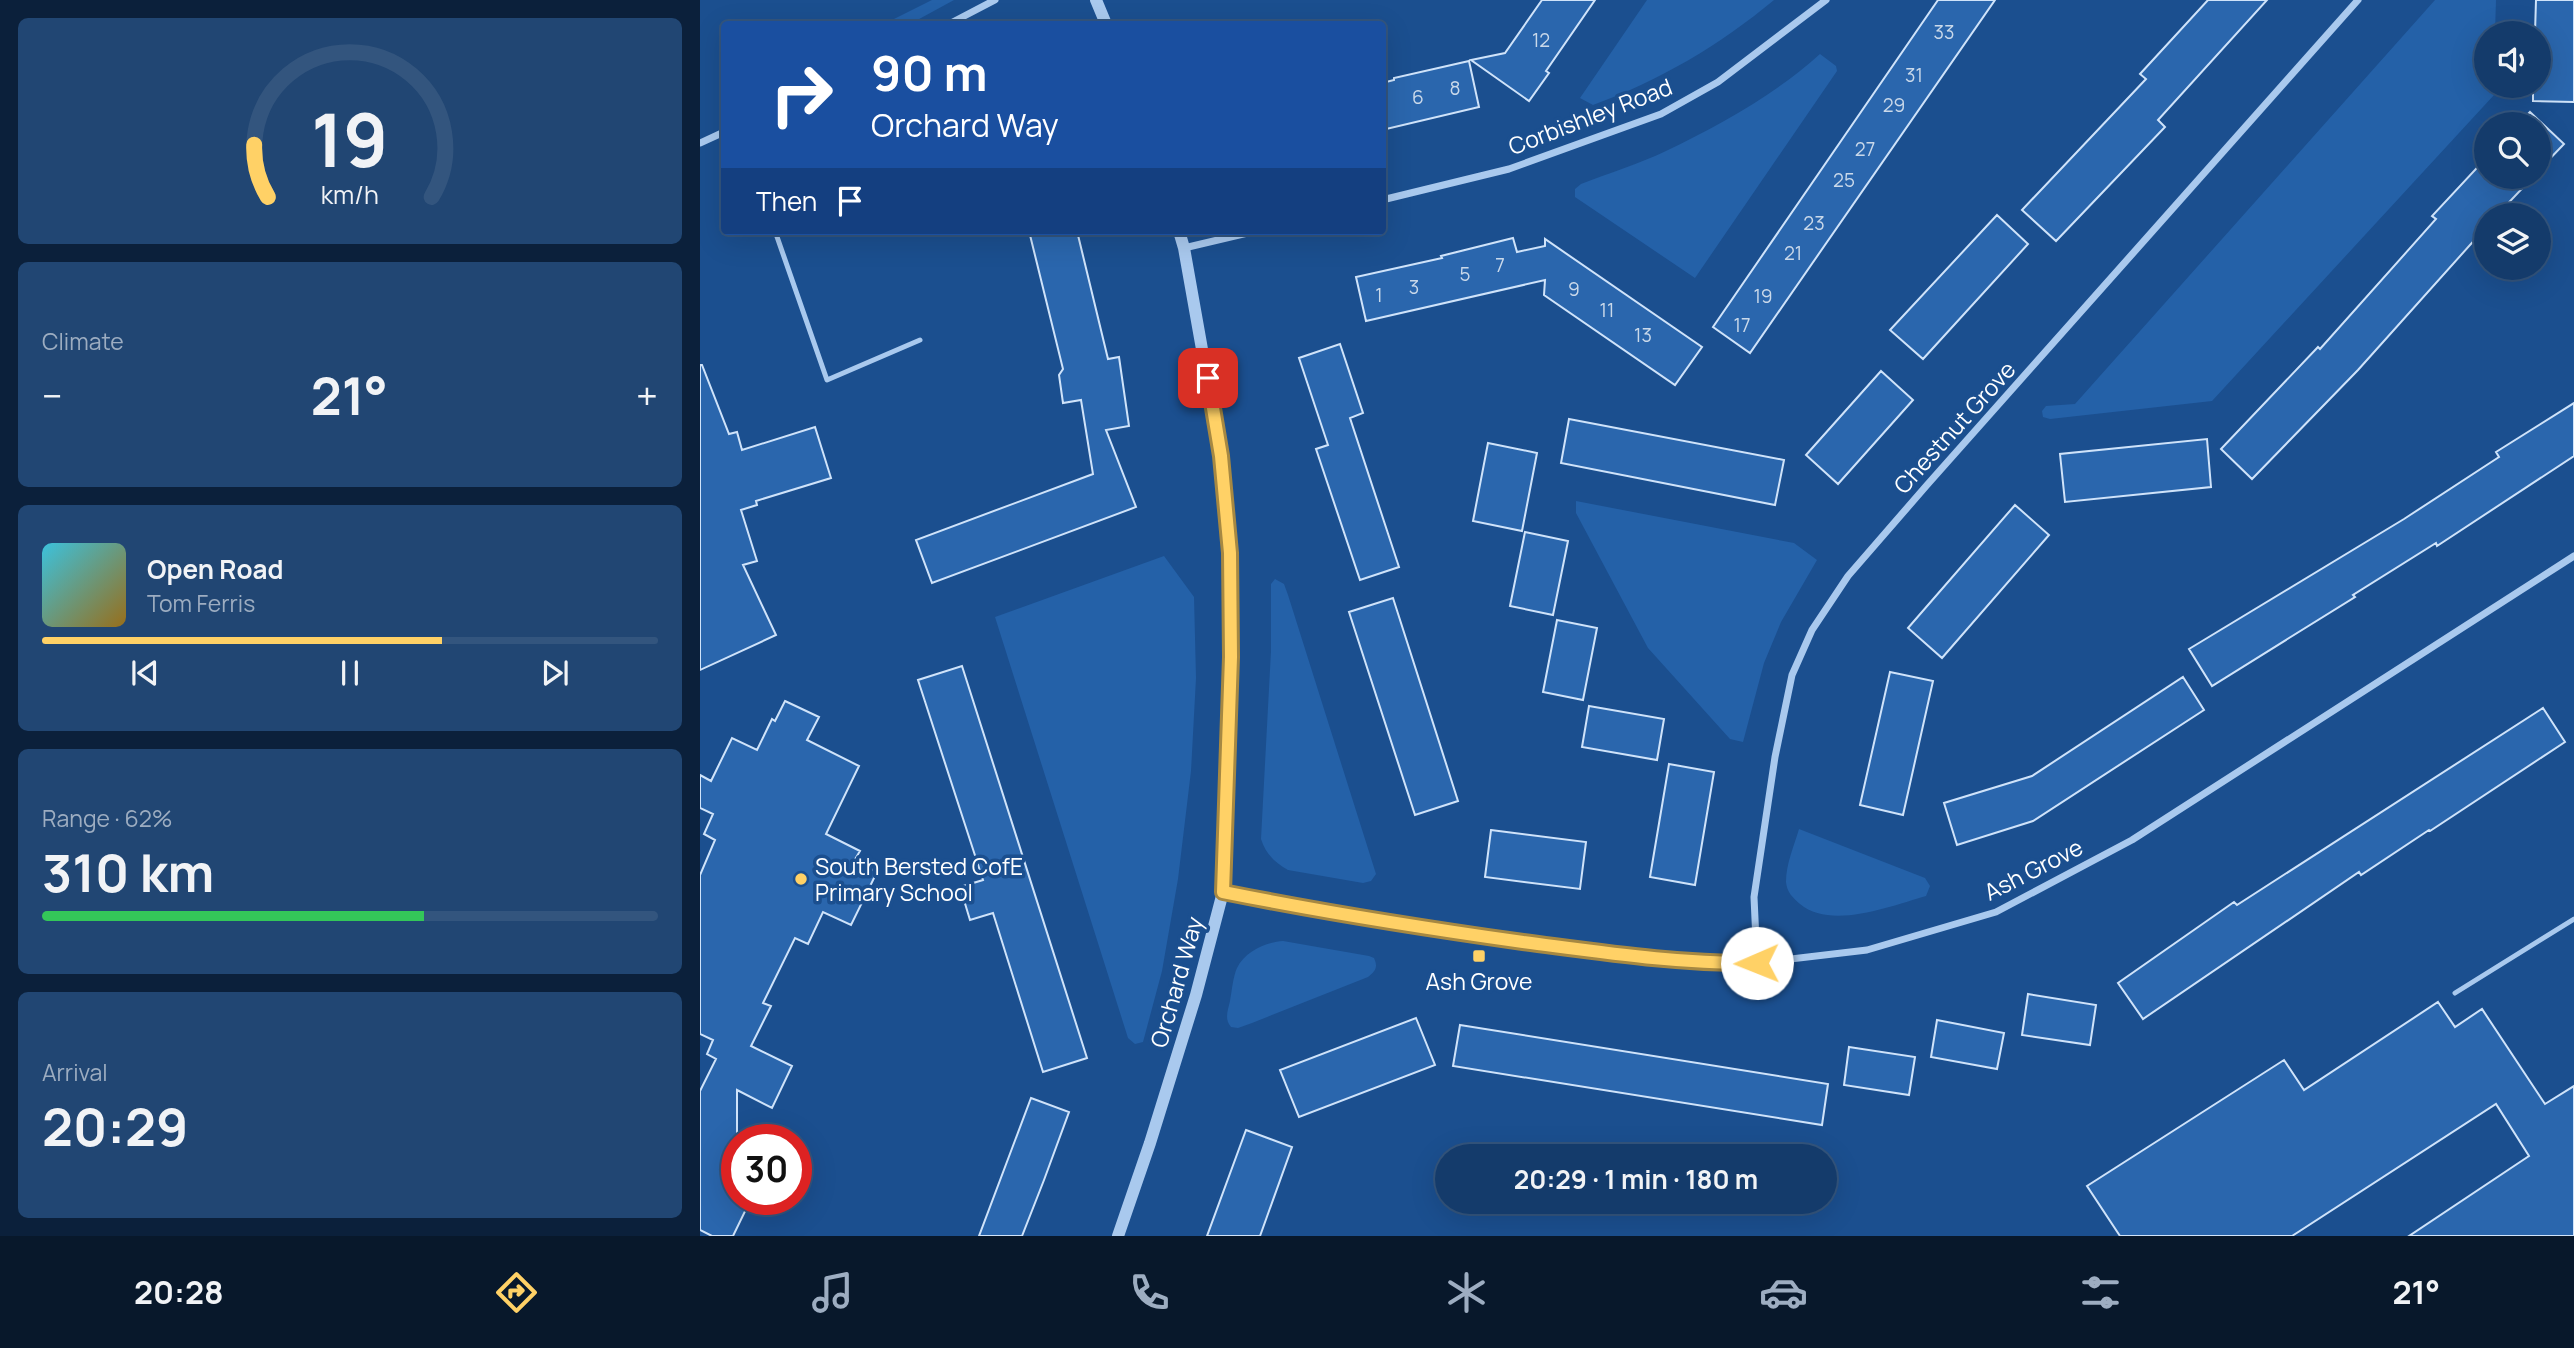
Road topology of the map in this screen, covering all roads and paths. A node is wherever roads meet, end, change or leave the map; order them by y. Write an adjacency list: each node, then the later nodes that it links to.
1 (995, 0): 5 (street)
2 (1096, 0): 6 (street)
3 (1826, 0): 9 (street, Corbishley Road)
4 (2358, 0): 18 (street, Chestnut Grove)
5 (955, 21)
6 (1105, 21)
7 (721, 133): 8 (street)
8 (700, 143)
9 (1386, 199)
10 (776, 235): 14 (lane)
11 (1180, 235): 13 (street, Orchard Way)
12 (1239, 235): 13 (street)
13 (1184, 248): 16 (street, Orchard Way)
14 (920, 340)
15 (2574, 556): 18 (street, Ash Grove)
16 (1223, 892): 18 (street, Ash Grove); 20 (street, Orchard Way)
17 (2574, 919): 19 (lane)
18 (1757, 963)
19 (2455, 993)
20 (1118, 1236)

